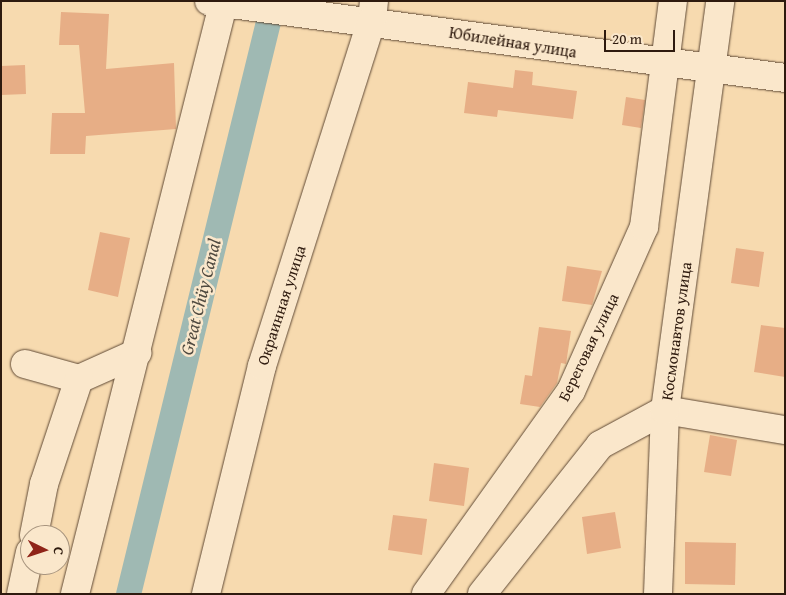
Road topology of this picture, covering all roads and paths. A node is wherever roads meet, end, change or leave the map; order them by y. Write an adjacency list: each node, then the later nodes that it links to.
1 (673, 1): 5 (street, Береговая улица)
2 (720, 1): 6 (street, Космонавтов улица)
3 (224, 3): 4 (street, Юбилейная улица); 8 (street)
4 (369, 14): 5 (street, Юбилейная улица); 17 (street, Окраинная улица)
5 (668, 65): 6 (street, Юбилейная улица); 18 (street, Береговая улица)
6 (714, 70): 7 (street, Юбилейная улица); 11 (street, Космонавтов улица)
7 (785, 78)
8 (137, 353): 10 (street); 16 (street)
9 (25, 364): 10 (street)
10 (79, 380): 13 (street)
11 (665, 410): 12 (street); 19 (street); 20 (street, Космонавтов улица)
12 (785, 430)
13 (36, 525)
14 (26, 575): 15 (street)
15 (22, 594)
16 (75, 594)
17 (206, 594)
18 (426, 594)
19 (482, 594)
20 (658, 594)

